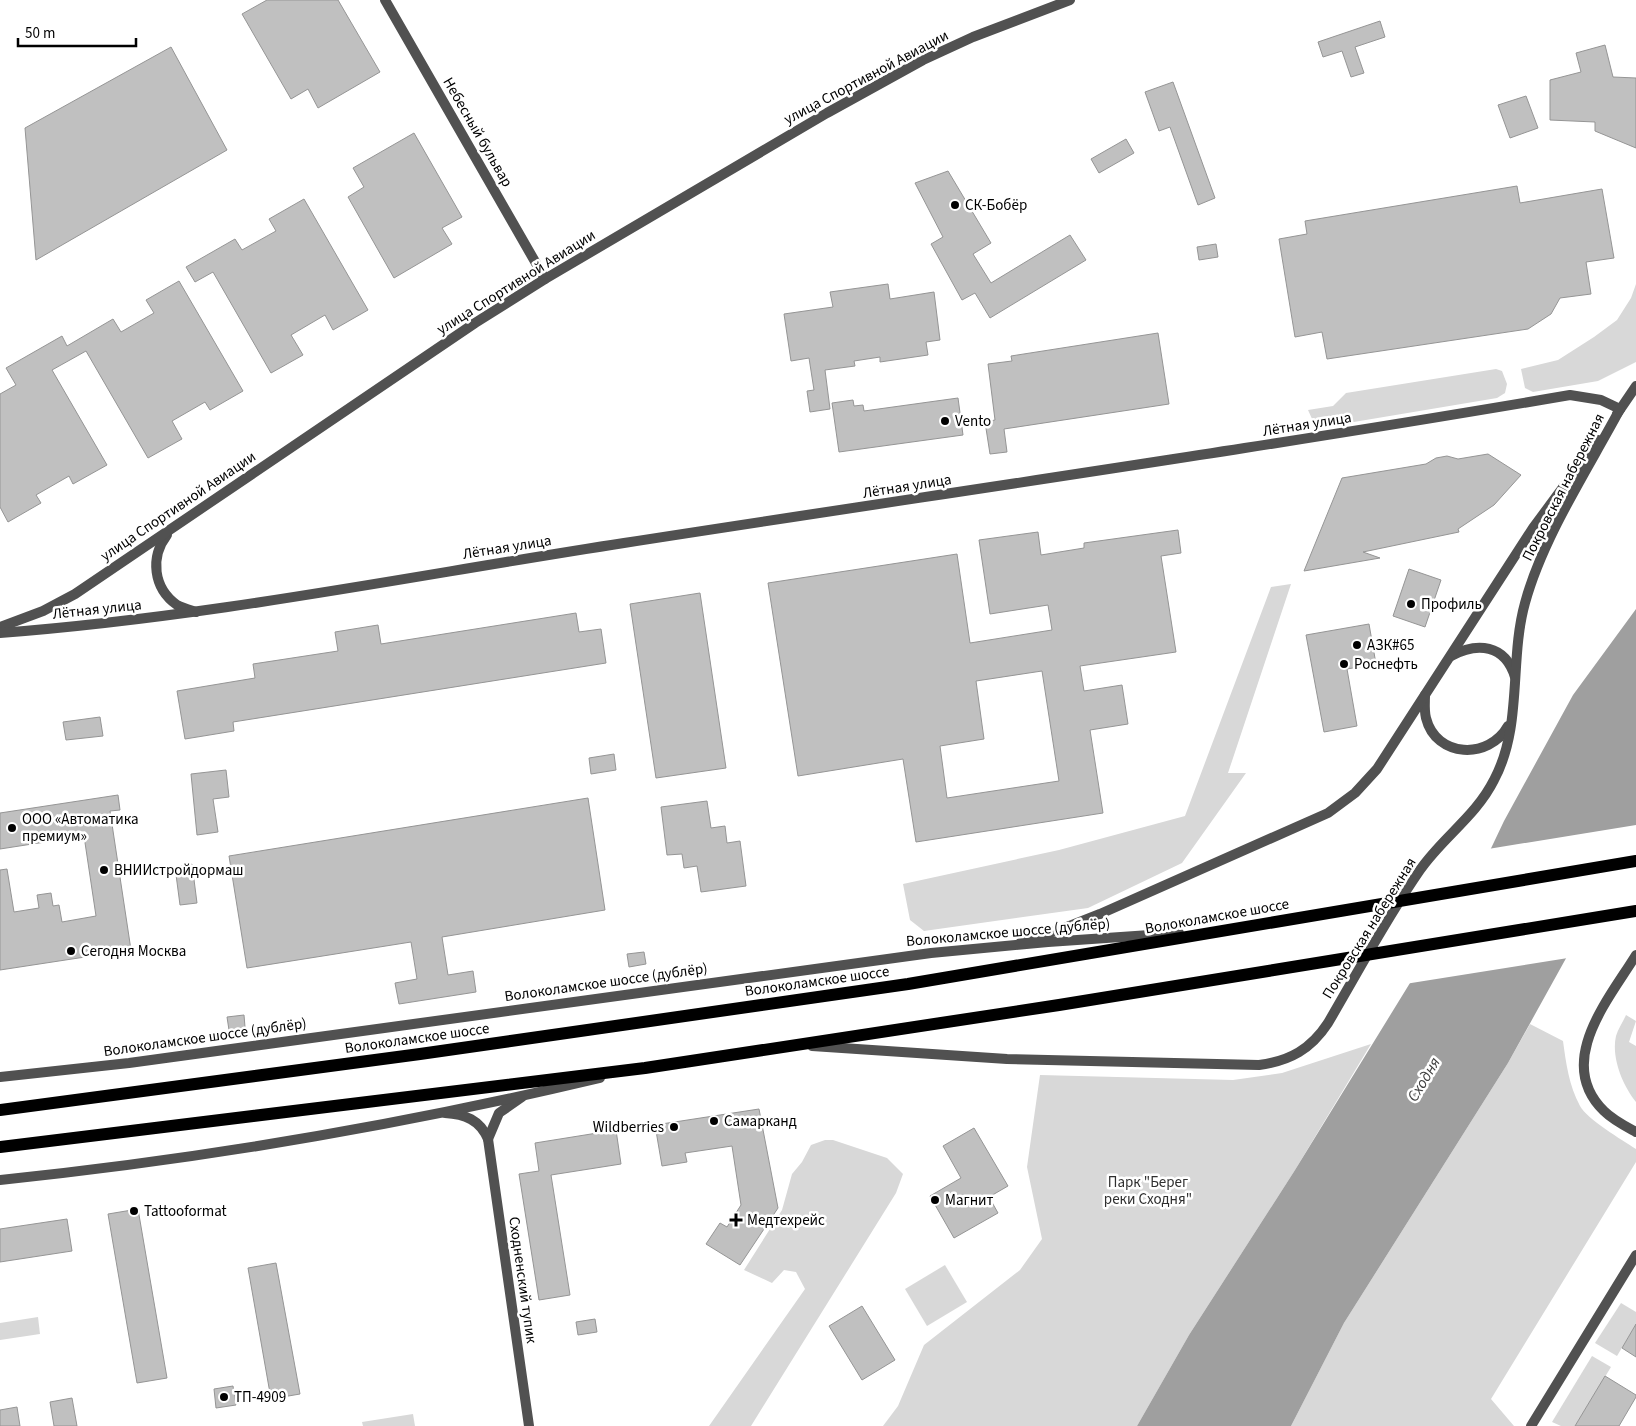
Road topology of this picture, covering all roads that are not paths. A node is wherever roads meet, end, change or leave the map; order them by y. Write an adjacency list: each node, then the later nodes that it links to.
1 (385, 0): 3 (street, Небесный бульвар)
2 (1070, 0): 3 (street, улица Спортивной Авиации)
3 (545, 279): 6 (street, улица Спортивной Авиации)
4 (1636, 386): 5 (street, Покровская набережная)
5 (1620, 410): 7 (street, Лётная улица); 10 (street, Покровская набережная); 11 (street, Покровская набережная)
6 (173, 528): 7 (street, Лётная улица); 8 (street, улица Спортивной Авиации)
7 (197, 613): 9 (street, Лётная улица)
8 (0, 627)
9 (0, 633)
10 (1450, 656): 11 (street); 12 (street, Покровская набережная)
11 (1516, 680): 13 (street, Покровская набережная)
12 (1425, 694): 13 (street); 17 (street, Покровская набережная)
13 (1511, 721): 19 (street, Покровская набережная)
14 (1636, 861): 16 (main road, Волоколамское шоссе)
15 (1636, 911): 19 (main road)
16 (1217, 932): 17 (street, Волоколамское шоссе (дублёр)); 23 (main road, Волоколамское шоссе)
17 (994, 948): 21 (street, Волоколамское шоссе (дублёр))
18 (1636, 955): 25 (street)
19 (796, 1045): 20 (main road)
20 (646, 1068): 22 (street); 27 (main road)
21 (0, 1077)
22 (523, 1096): 24 (street); 26 (street)
23 (0, 1110)
24 (439, 1113): 26 (street, Сходненский тупик); 28 (street)
25 (1636, 1132)
26 (488, 1139): 30 (street, Сходненский тупик)
27 (0, 1147)
28 (0, 1180)
29 (1636, 1255): 31 (street)
30 (529, 1426)
31 (1531, 1426)

